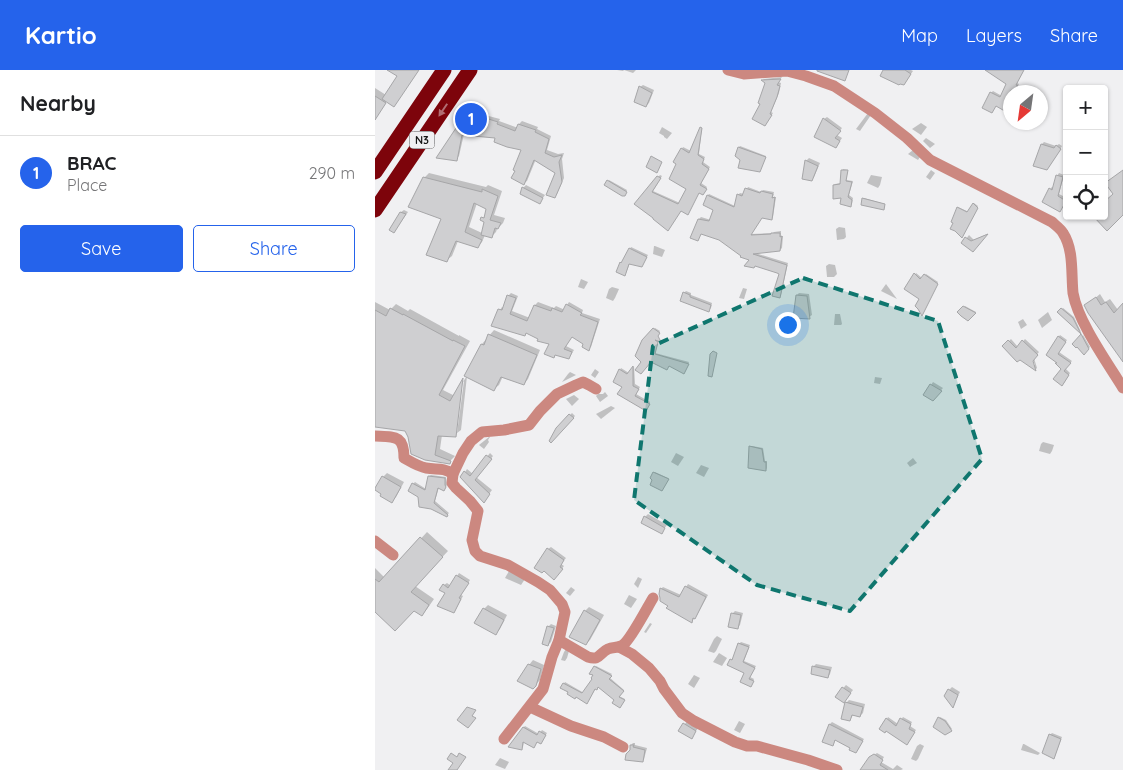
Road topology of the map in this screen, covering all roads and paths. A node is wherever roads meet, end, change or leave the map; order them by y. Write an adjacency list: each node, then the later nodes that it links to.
1 (444, 70): 4 (highway, N3)
2 (470, 70): 5 (highway, N3, one-way to 5)
3 (728, 70): 6 (street)
4 (375, 172)
5 (375, 210)
6 (1123, 388)
7 (595, 389): 9 (street)
8 (375, 436): 9 (street)
9 (453, 474): 13 (street)
10 (375, 541): 11 (street)
11 (393, 555)
12 (653, 598): 14 (street)
13 (559, 640): 14 (street); 15 (street)
14 (619, 647): 18 (street)
15 (530, 707): 16 (street); 17 (street)
16 (504, 740)
17 (623, 748)
18 (837, 770)

